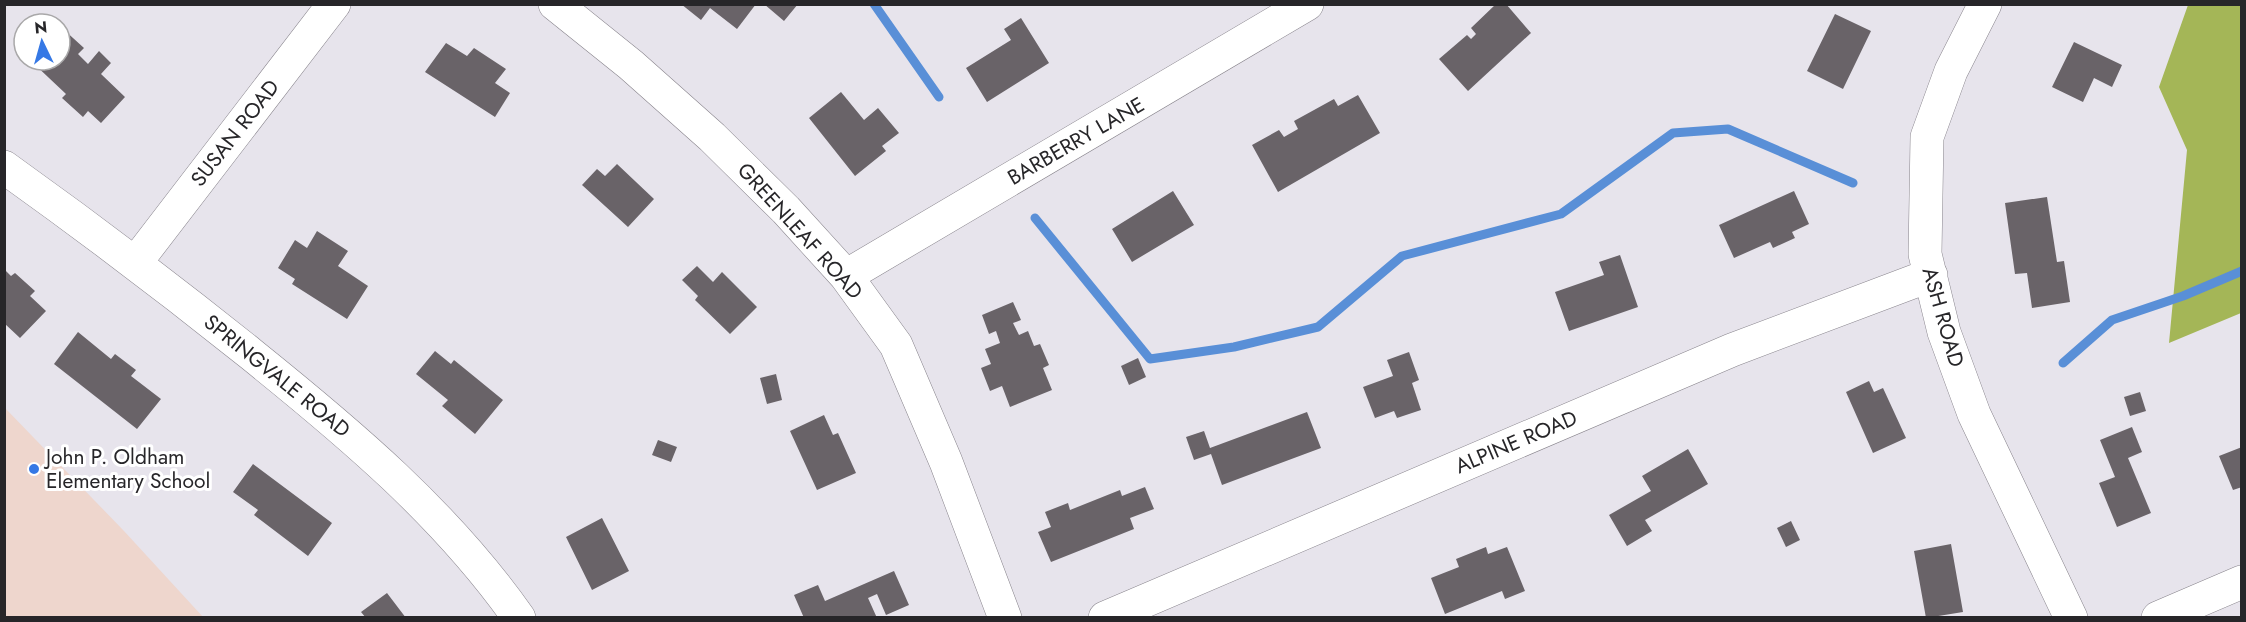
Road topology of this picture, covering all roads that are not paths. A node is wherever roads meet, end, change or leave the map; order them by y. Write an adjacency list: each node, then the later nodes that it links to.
1 (334, 4): 6 (street, SUSAN ROAD)
2 (555, 4): 8 (street, GREENLEAF ROAD)
3 (1307, 4): 8 (street, BARBERRY LANE)
4 (1984, 4): 7 (street, ASH ROAD)
5 (4, 167): 6 (street, SPRINGVALE ROAD)
6 (136, 262): 10 (street, SPRINGVALE ROAD)
7 (1931, 275): 12 (street, ALPINE ROAD); 13 (street, ASH ROAD)
8 (846, 276): 11 (street, GREENLEAF ROAD)
9 (2241, 582): 14 (street)
10 (519, 618)
11 (1005, 618)
12 (1105, 618)
13 (2071, 618)
14 (2158, 618)

